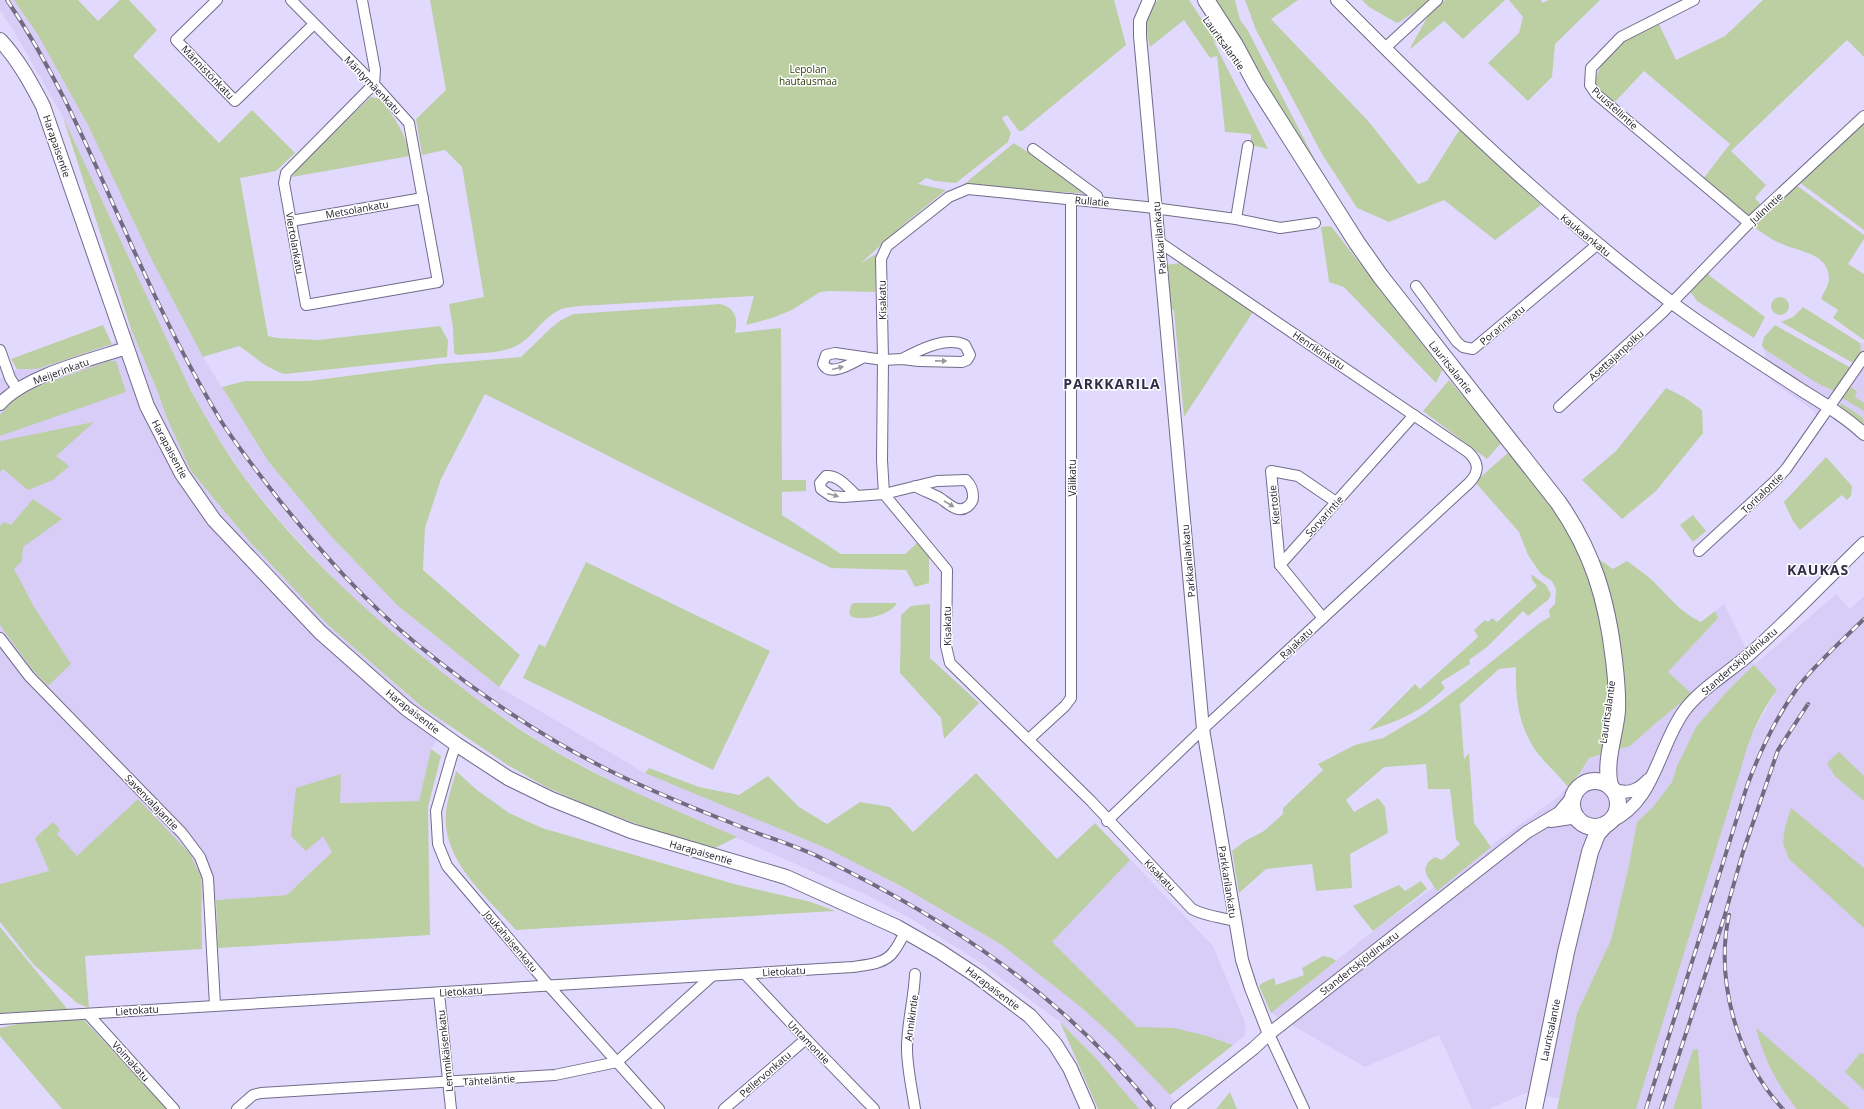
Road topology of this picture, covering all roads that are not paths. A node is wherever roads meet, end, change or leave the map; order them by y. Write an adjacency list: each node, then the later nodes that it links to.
1 (217, 0): 10 (street, Männistönkatu)
2 (290, 0): 10 (street, Mäntymäenkatu)
3 (362, 0): 13 (street)
4 (1149, 0): 21 (street, Parkkarilankatu)
5 (1194, 0): 14 (main road, Lauritsalantie)
6 (1206, 0): 14 (main road, Lauritsalantie)
7 (1337, 0): 12 (street, Kaukaankatu)
8 (1437, 0): 12 (street)
9 (1694, 0): 25 (street, Puustellintie)
10 (314, 24): 13 (street, Mäntymäenkatu)
11 (3, 48): 32 (main road, Harapaisentie)
12 (1385, 48): 27 (street, Kaukaankatu)
13 (374, 84): 18 (street, Mäntymäenkatu); 23 (street, Viertolankatu)
14 (1256, 84): 54 (main road, Lauritsalantie)
15 (1864, 116): 25 (street, Julinintie)
16 (1248, 146): 22 (street)
17 (1033, 150): 20 (street)
18 (423, 198): 23 (street, Metsolankatu); 29 (street, Mäntymäenkatu)
19 (1071, 199): 20 (street, Rullatie); 28 (street, Rullatie); 56 (street, Välikatu)
20 (1097, 199): 21 (street, Rullatie)
21 (1156, 209): 22 (street, Rullatie); 26 (street, Parkkarilankatu)
22 (1236, 219): 24 (street, Rullatie)
23 (291, 221): 29 (street, Viertolankatu)
24 (1315, 223)
25 (1749, 223): 31 (street, Julinintie)
26 (1159, 242): 42 (street, Henrikinkatu); 55 (street, Parkkarilankatu)
27 (1598, 244): 30 (street, Porarinkatu); 31 (street, Kaukaankatu)
28 (887, 246): 37 (street, Kisakatu)
29 (438, 282)
30 (1416, 286)
31 (1672, 303): 40 (street, Asettajanpolku); 41 (street, Kaukaankatu)
32 (127, 348): 38 (street, Meijerinkatu); 57 (main road, Harapaisentie)
33 (0, 350): 38 (street)
34 (1864, 356): 41 (street, Toritalontie)
35 (864, 358): 37 (street)
36 (902, 358): 36 (street, one-way to 36); 37 (street)
37 (884, 360): 46 (street, Kisakatu)
38 (17, 389): 39 (street, Meijerinkatu)
39 (0, 404)
40 (1559, 406)
41 (1829, 408): 43 (street, Kaukaankatu); 50 (street, Toritalontie)
42 (1414, 415): 44 (street, Henrikinkatu); 48 (street, Sorvarintie)
43 (1864, 434)
44 (1477, 462): 52 (street, Rajakatu)
45 (915, 486): 45 (street, one-way to 45); 46 (street)
46 (884, 494): 47 (street); 56 (street, Kisakatu)
47 (857, 496)
48 (1336, 502): 51 (street, Sorvarintie); 51 (street, Kiertotie)
49 (1864, 543): 58 (street, Standertskjöldinkatu)
50 (1699, 551)
51 (1280, 565): 52 (street)
52 (1323, 618): 55 (street, Rajakatu)
53 (0, 638): 74 (street, Savenvalajantie)
54 (1614, 661): 59 (main road, Lauritsalantie); 60 (main road, Lauritsalantie)
55 (1203, 729): 62 (street, Rajakatu); 66 (street, Parkkarilankatu)
56 (1029, 739): 62 (street, Kisakatu)
57 (456, 744): 67 (main road, Harapaisentie); 72 (street, Joukahaisenkatu)
58 (1652, 777): 60 (street, Standertskjöldinkatu); 65 (street, Standertskjöldinkatu)
59 (1586, 782): 60 (main road); 61 (main road)
60 (1611, 788): 65 (main road)
61 (1574, 795): 63 (main road); 64 (street, Standertskjöldinkatu)
62 (1107, 821): 66 (street, Kisakatu)
63 (1580, 821): 64 (street, Standertskjöldinkatu); 65 (main road); 68 (main road, Lauritsalantie)
64 (1546, 822): 77 (street, Standertskjöldinkatu)
65 (1608, 823): 68 (main road, Lauritsalantie)
66 (1234, 921): 77 (street, Parkkarilankatu)
67 (906, 932): 69 (street, Lietokatu); 88 (main road, Harapaisentie)
68 (1566, 952): 91 (main road, Lauritsalantie)
69 (745, 974): 71 (street, Lietokatu); 78 (street, Untamontie)
70 (915, 974): 87 (street, Annikintie)
71 (712, 976): 72 (street, Lietokatu); 79 (street, Tähteläntie)
72 (549, 986): 73 (street, Lietokatu); 79 (street, Joukahaisenkatu)
73 (439, 993): 74 (street, Lietokatu); 80 (street, Lemmikäisenkatu)
74 (215, 1005): 75 (street, Lietokatu)
75 (88, 1014): 76 (street, Lietokatu); 81 (street, Voimakatu)
76 (0, 1019)
77 (1269, 1034): 89 (street, Standertskjöldinkatu); 90 (street, Parkkarilankatu)
78 (806, 1039): 85 (street, Pellervonkatu); 86 (street, Untamontie)
79 (617, 1062): 80 (street, Tähteläntie); 84 (street, Joukahaisenkatu)
80 (449, 1083): 82 (street, Tähteläntie); 83 (street, Lemmikäisenkatu)
81 (174, 1109)
82 (237, 1109)
83 (451, 1109)
84 (659, 1109)
85 (724, 1109)
86 (874, 1109)
87 (915, 1109)
88 (1088, 1109)
89 (1177, 1109)
90 (1304, 1109)
91 (1534, 1109)

